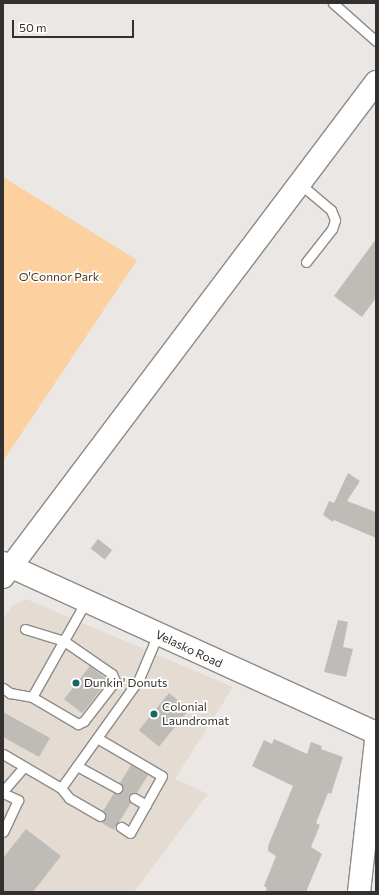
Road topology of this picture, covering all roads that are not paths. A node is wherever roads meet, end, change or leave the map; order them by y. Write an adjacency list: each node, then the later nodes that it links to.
1 (333, 3): 2 (lane)
2 (376, 41)
3 (376, 82): 4 (main road)
4 (299, 183): 5 (lane); 6 (main road)
5 (306, 262)
6 (6, 569): 7 (main road, Velasko Road)
7 (86, 601): 9 (main road, Velasko Road); 10 (lane)
8 (25, 629): 10 (lane)
9 (158, 634): 13 (main road, Velasko Road); 14 (lane)
10 (64, 641): 12 (lane); 12 (lane)
11 (3, 688): 12 (lane)
12 (32, 697)
13 (376, 733)
14 (96, 738): 18 (lane); 23 (lane)
15 (376, 740): 27 (main road)
16 (3, 754): 17 (lane)
17 (24, 766): 19 (lane); 21 (lane)
18 (77, 766): 19 (lane); 20 (lane)
19 (61, 788): 24 (lane)
20 (117, 788)
21 (3, 792): 26 (lane)
22 (134, 798): 23 (lane)
23 (146, 805): 25 (lane)
24 (100, 816)
25 (121, 827)
26 (3, 832)
27 (359, 892)

